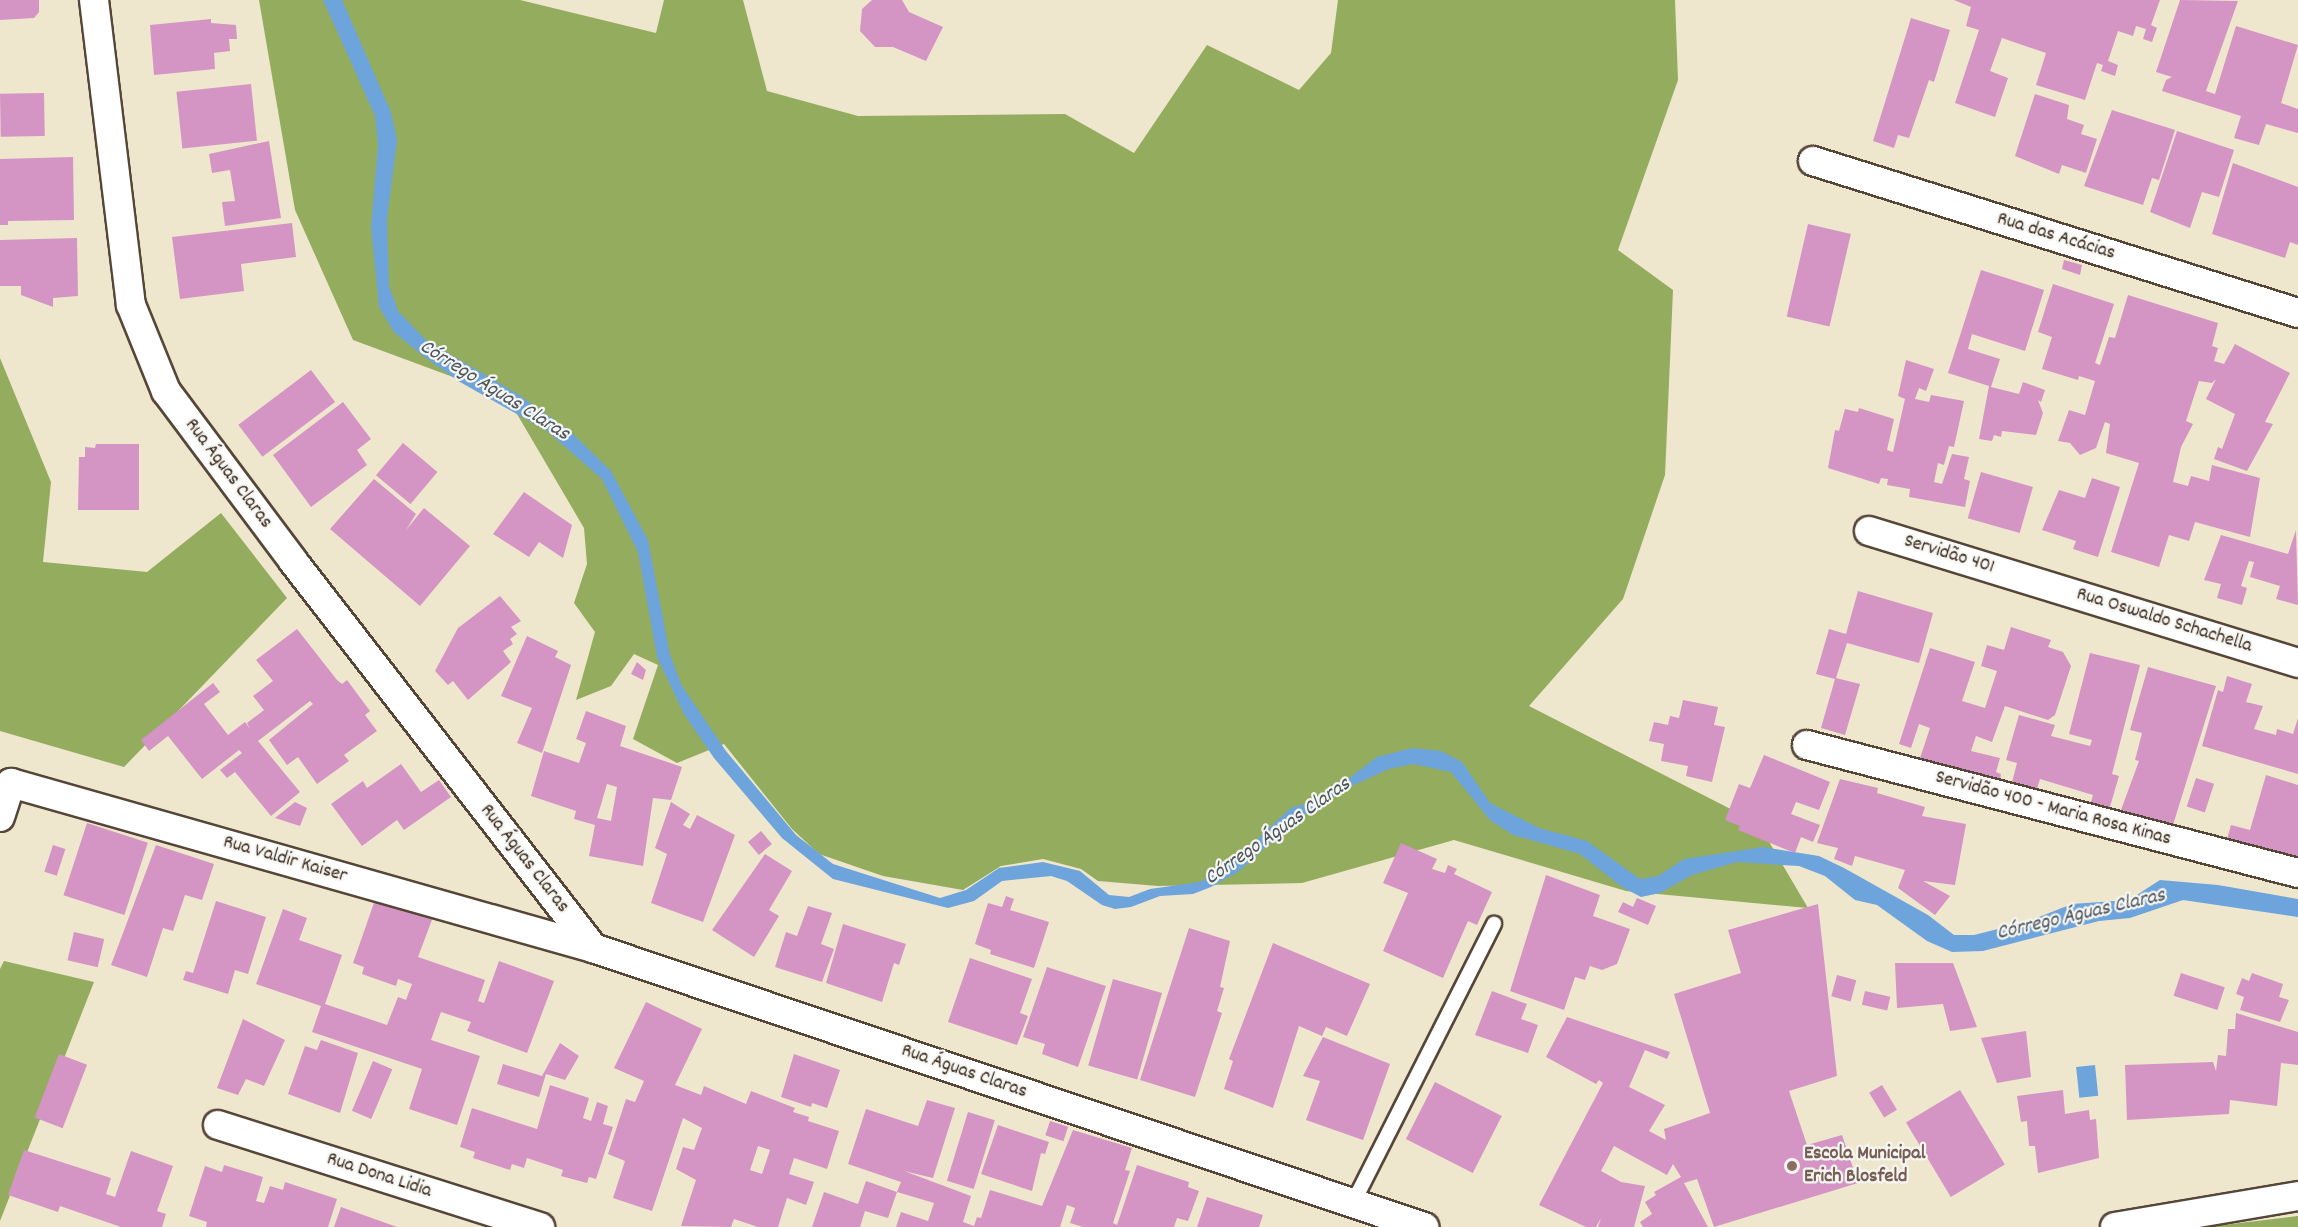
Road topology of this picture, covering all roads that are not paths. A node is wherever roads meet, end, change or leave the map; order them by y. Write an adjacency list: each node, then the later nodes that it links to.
1 (94, 0): 11 (street, Rua Águas Claras)
2 (1814, 161): 3 (street, Rua das Acácias)
3 (2298, 312)
4 (1869, 531): 5 (street, Servidão 401)
5 (2029, 579): 6 (street, Rua Oswaldo Schachella)
6 (2298, 663)
7 (1807, 745): 9 (street, Servidão 400 - Maria Rosa Kinas)
8 (0, 817): 11 (street, Rua Valdir Kaiser)
9 (2298, 873)
10 (1494, 924): 14 (lane)
11 (593, 948): 14 (street, Rua Águas Claras)
12 (218, 1125): 15 (street, Rua Dona Lidia)
13 (2298, 1197): 17 (street)
14 (1353, 1203): 16 (street, Rua Águas Claras)
15 (540, 1227)
16 (1424, 1227)
17 (2115, 1227)

